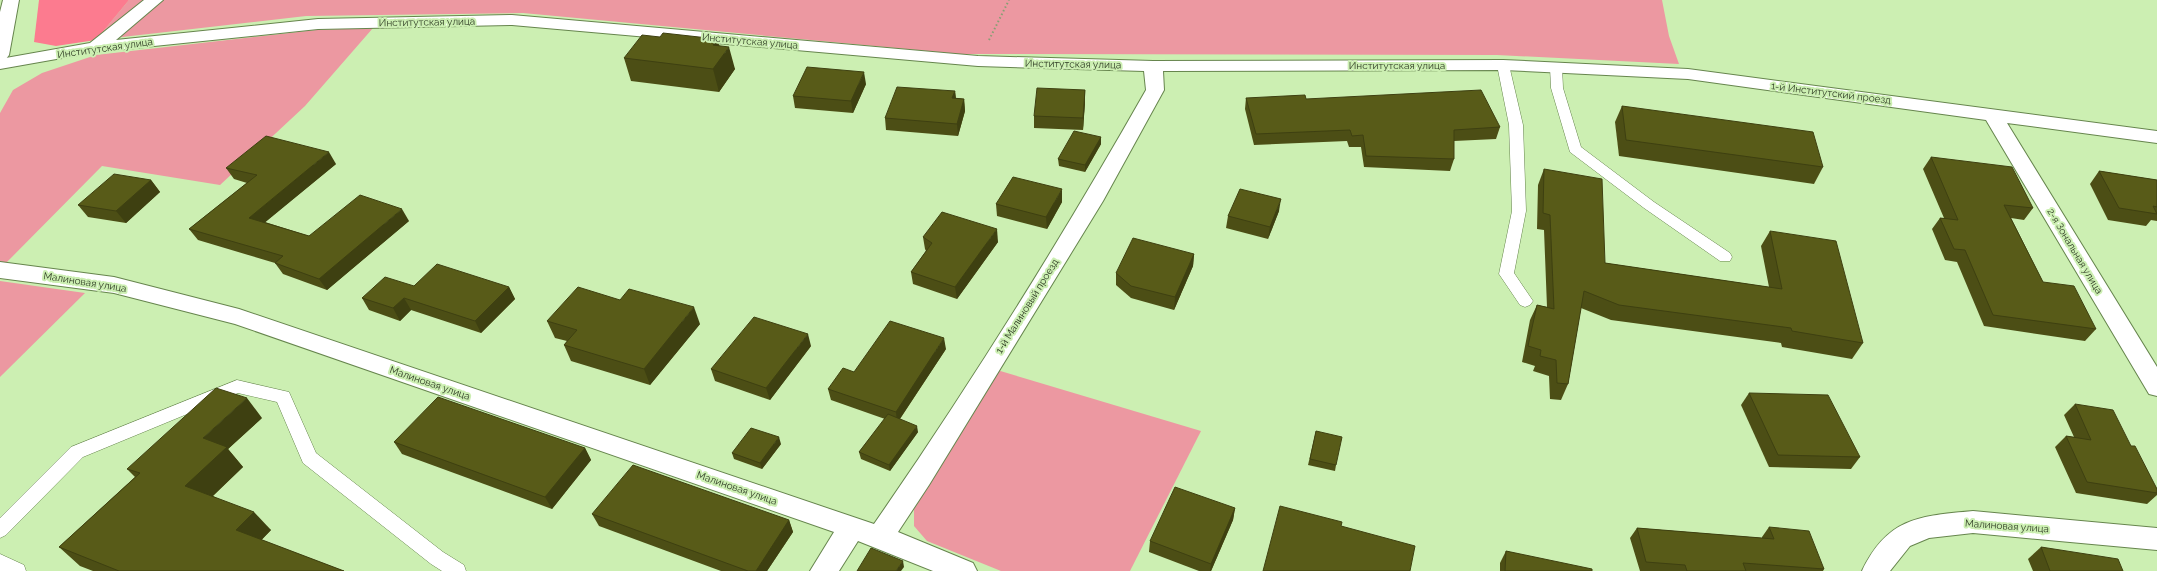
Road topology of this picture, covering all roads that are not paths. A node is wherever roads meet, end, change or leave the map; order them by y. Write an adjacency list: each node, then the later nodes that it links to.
1 (11, 0): 4 (street)
2 (155, 0): 3 (street)
3 (96, 47): 5 (street, Институтская улица); 7 (street, Институтская улица)
4 (0, 56)
5 (0, 64)
6 (1503, 65): 7 (street, Институтская улица); 8 (street, 1-й Институтский проезд); 13 (lane)
7 (1153, 66): 17 (street, 1-й Малиновый проезд)
8 (1556, 68): 9 (street, 1-й Институтский проезд); 11 (lane)
9 (1992, 114): 10 (street, 1-й Институтский проезд); 14 (street, 2-я Зональная улица)
10 (2157, 137)
11 (1725, 257)
12 (0, 270): 15 (street, Малиновая улица)
13 (1525, 300)
14 (2157, 387)
15 (852, 527): 17 (street, Малиновая улица); 22 (street)
16 (0, 530): 21 (lane)
17 (880, 537): 23 (street, Малиновая улица)
18 (2157, 539): 24 (street, Малиновая улица)
19 (0, 562): 20 (lane)
20 (17, 571)
21 (457, 571)
22 (824, 571)
23 (963, 571)
24 (1876, 571)

